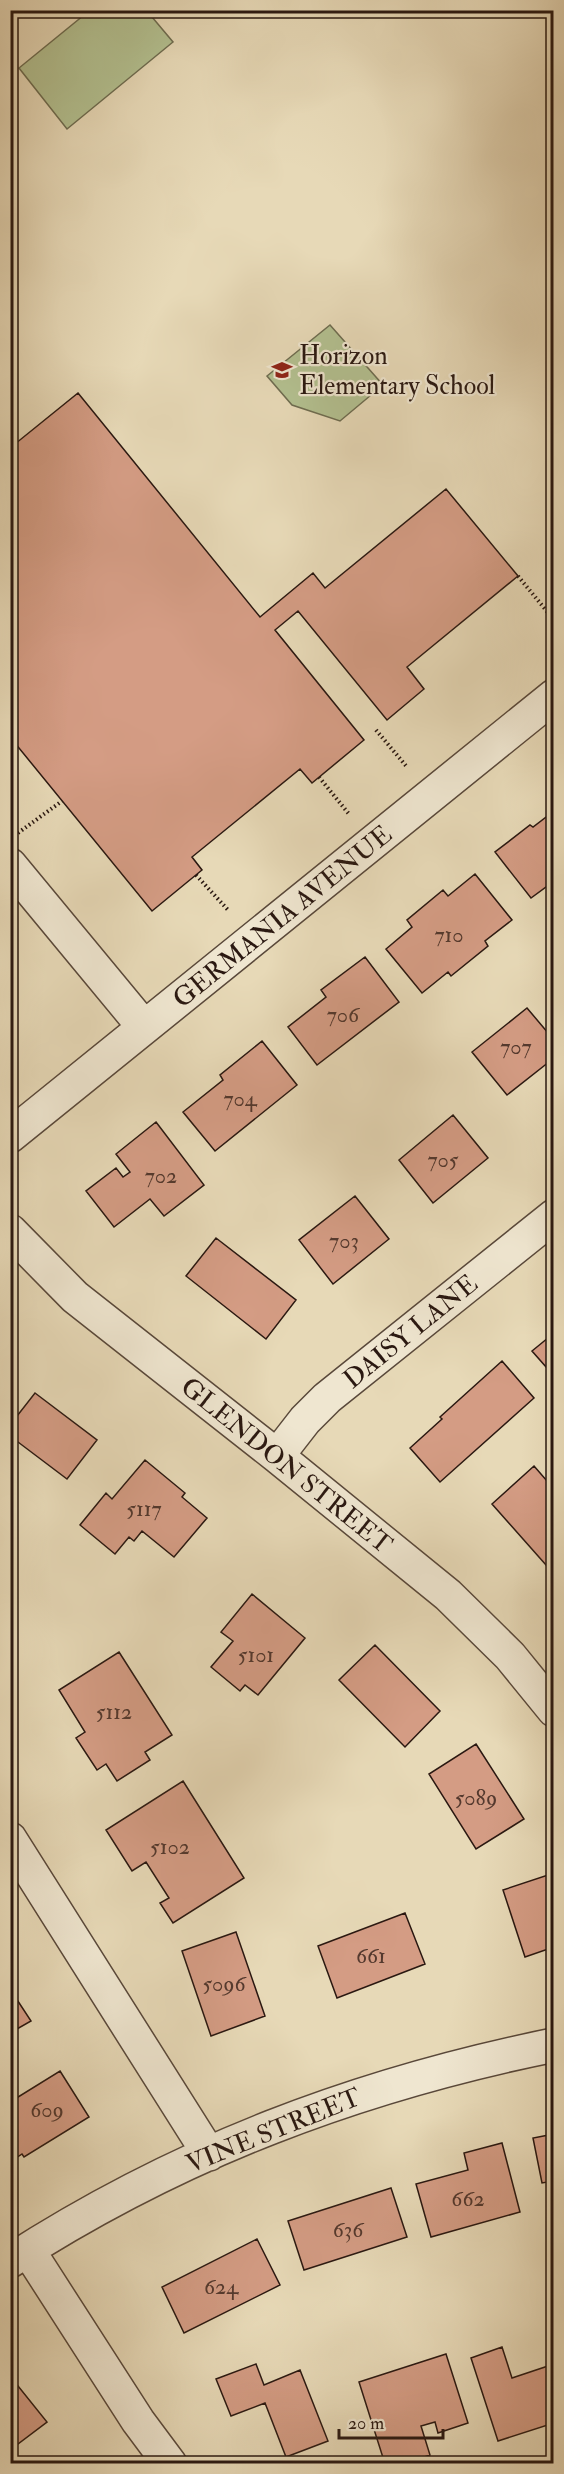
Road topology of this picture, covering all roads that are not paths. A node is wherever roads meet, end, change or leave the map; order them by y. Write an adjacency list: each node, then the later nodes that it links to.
1 (554, 696): 3 (street, GERMANIA AVENUE)
2 (10, 865): 3 (street)
3 (144, 1028): 4 (street, GERMANIA AVENUE)
4 (10, 1136)
5 (554, 1216): 7 (street, DAISY LANE)
6 (10, 1231): 7 (street, GLENDON STREET)
7 (277, 1456): 8 (street, GLENDON STREET)
8 (554, 1710)
9 (10, 1839): 11 (street)
10 (554, 2045): 11 (street, VINE STREET)
11 (209, 2154): 12 (street, VINE STREET)
12 (19, 2256): 13 (street)
13 (170, 2463)

